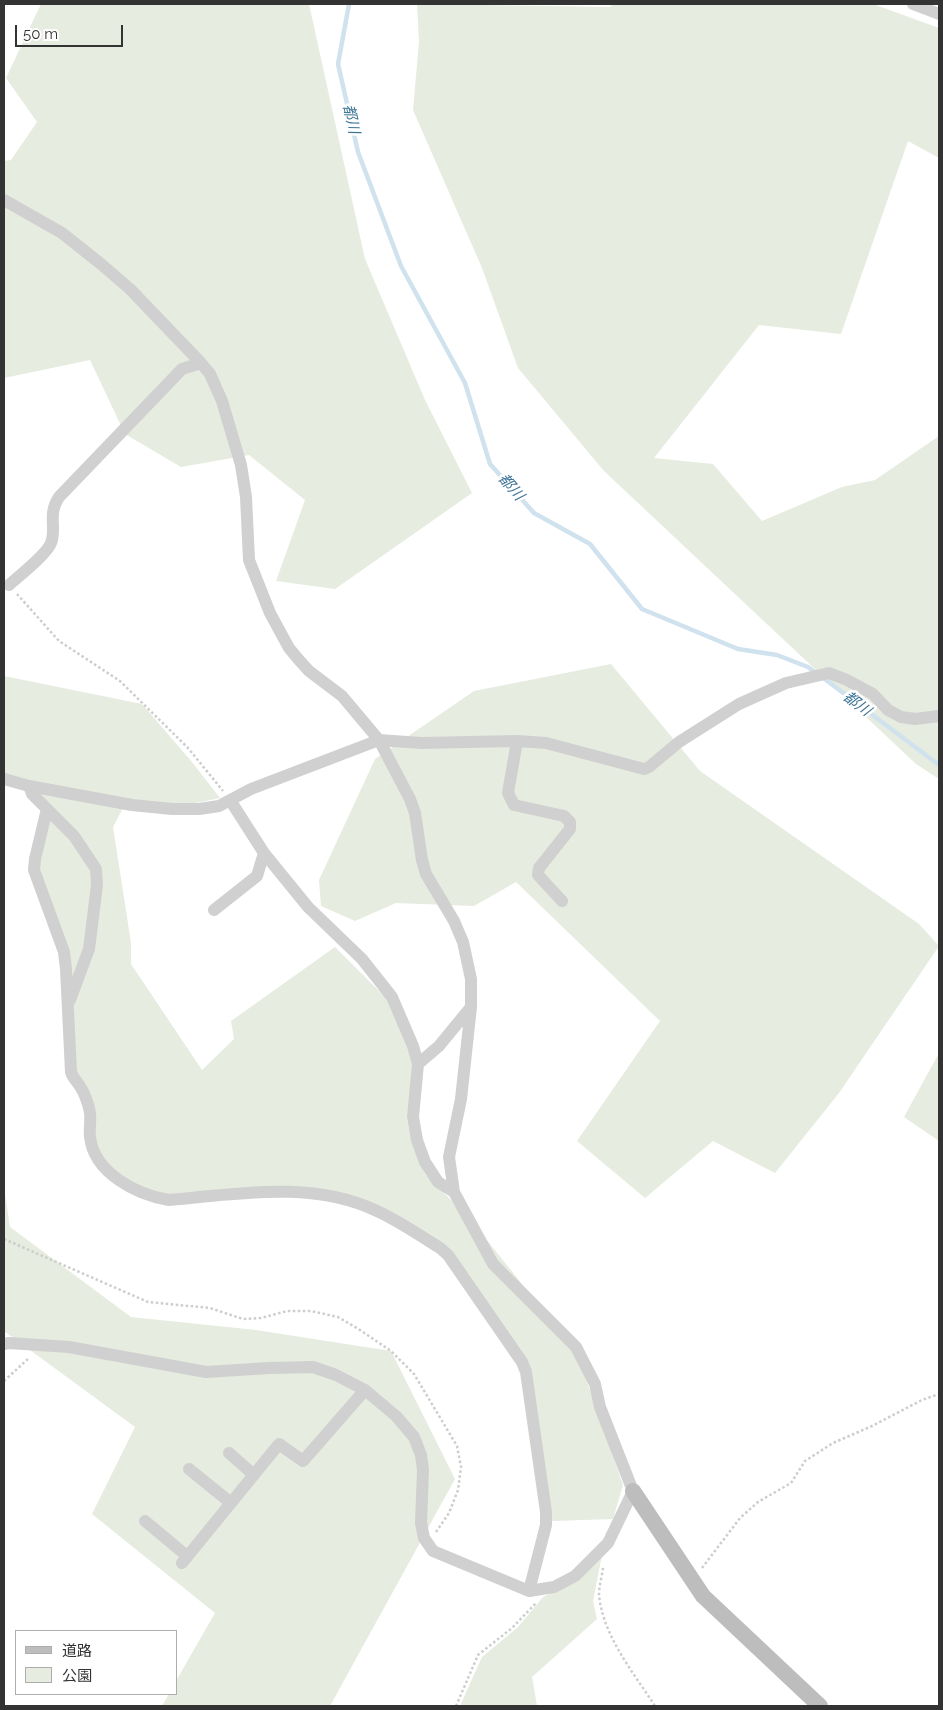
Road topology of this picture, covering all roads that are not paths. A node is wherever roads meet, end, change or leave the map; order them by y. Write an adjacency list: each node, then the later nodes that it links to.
1 (913, 4): 2 (street)
2 (939, 14)
3 (4, 200): 4 (street)
4 (201, 363): 5 (street); 7 (street)
5 (9, 585)
6 (939, 716): 8 (street)
7 (379, 740): 8 (street); 11 (street); 16 (street)
8 (517, 741): 14 (street)
9 (4, 779): 10 (street)
10 (29, 786): 11 (street); 12 (street)
11 (230, 800): 13 (street)
12 (47, 808): 17 (street); 17 (street)
13 (264, 853): 15 (street); 18 (street)
14 (562, 901)
15 (214, 910)
16 (471, 1007): 18 (street); 19 (street)
17 (67, 1008): 28 (street)
18 (418, 1064): 19 (street)
19 (454, 1192): 25 (street)
20 (4, 1344): 21 (street)
21 (365, 1390): 24 (street); 28 (street)
22 (229, 1453): 24 (street)
23 (190, 1469): 26 (street)
24 (254, 1475): 26 (street)
25 (633, 1491): 28 (street); 29 (street)
26 (231, 1502): 27 (street)
27 (145, 1521)
28 (529, 1591)
29 (820, 1706)

